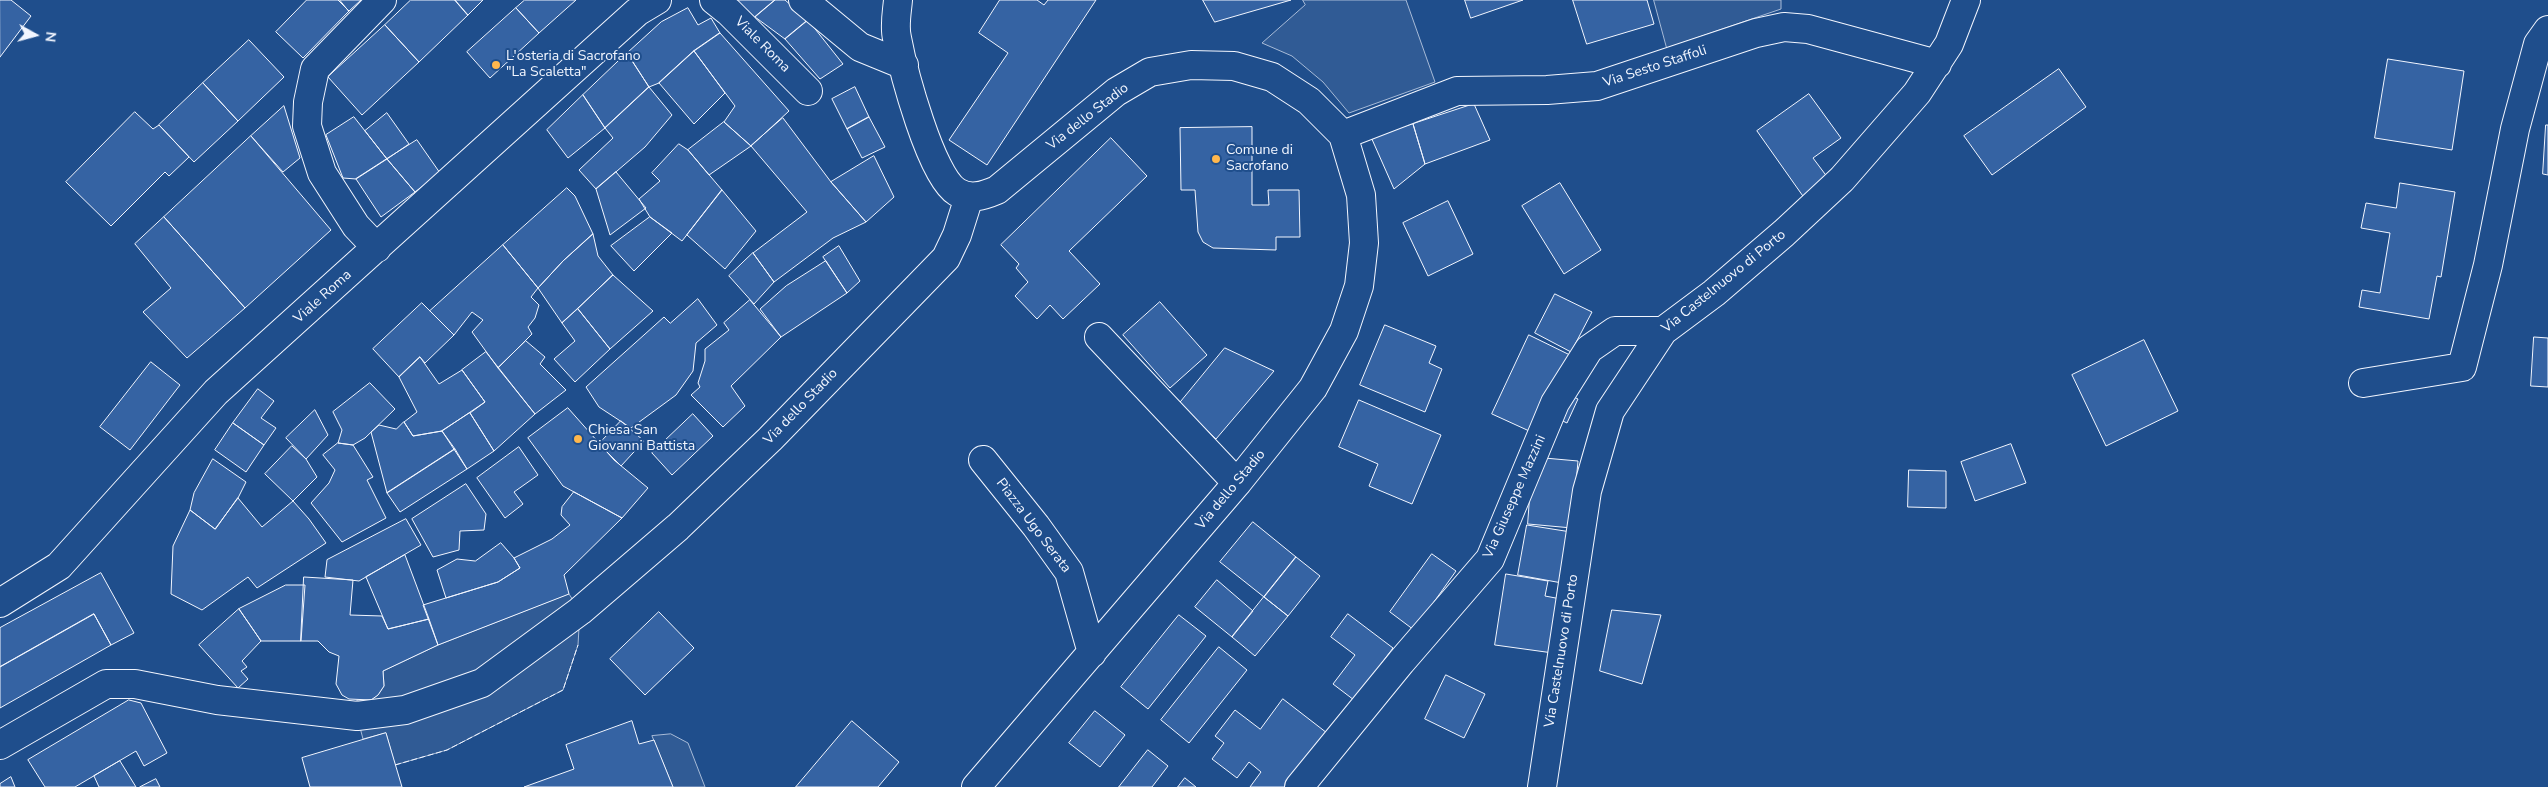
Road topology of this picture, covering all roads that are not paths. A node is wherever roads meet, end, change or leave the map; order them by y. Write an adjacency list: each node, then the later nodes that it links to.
1 (382, 0): 13 (street)
2 (657, 0): 13 (street, Viale Roma)
3 (714, 0): 10 (street, Viale Roma)
4 (803, 0): 9 (street)
5 (898, 0): 9 (street)
6 (1966, 0): 8 (street, Via Castelnuovo di Porto)
7 (2548, 30): 16 (street)
8 (1937, 64): 11 (street, Via Sesto Staffoli); 14 (street, Via Castelnuovo di Porto)
9 (904, 65): 12 (street)
10 (808, 91)
11 (1342, 135): 12 (street, Via dello Stadio); 18 (street, Via dello Stadio)
12 (968, 197): 21 (street, Via dello Stadio)
13 (377, 248): 19 (street, Viale Roma)
14 (1663, 331): 23 (street, Via Giuseppe Mazzini); 24 (street, Via Castelnuovo di Porto)
15 (1099, 337): 18 (street)
16 (2363, 383)
17 (983, 460): 20 (street, Piazza Ugo Serata)
18 (1237, 483): 20 (street, Via dello Stadio)
19 (0, 603)
20 (1092, 653): 22 (street, Via dello Stadio)
21 (0, 745)
22 (976, 787)
23 (1299, 787)
24 (1542, 787)

